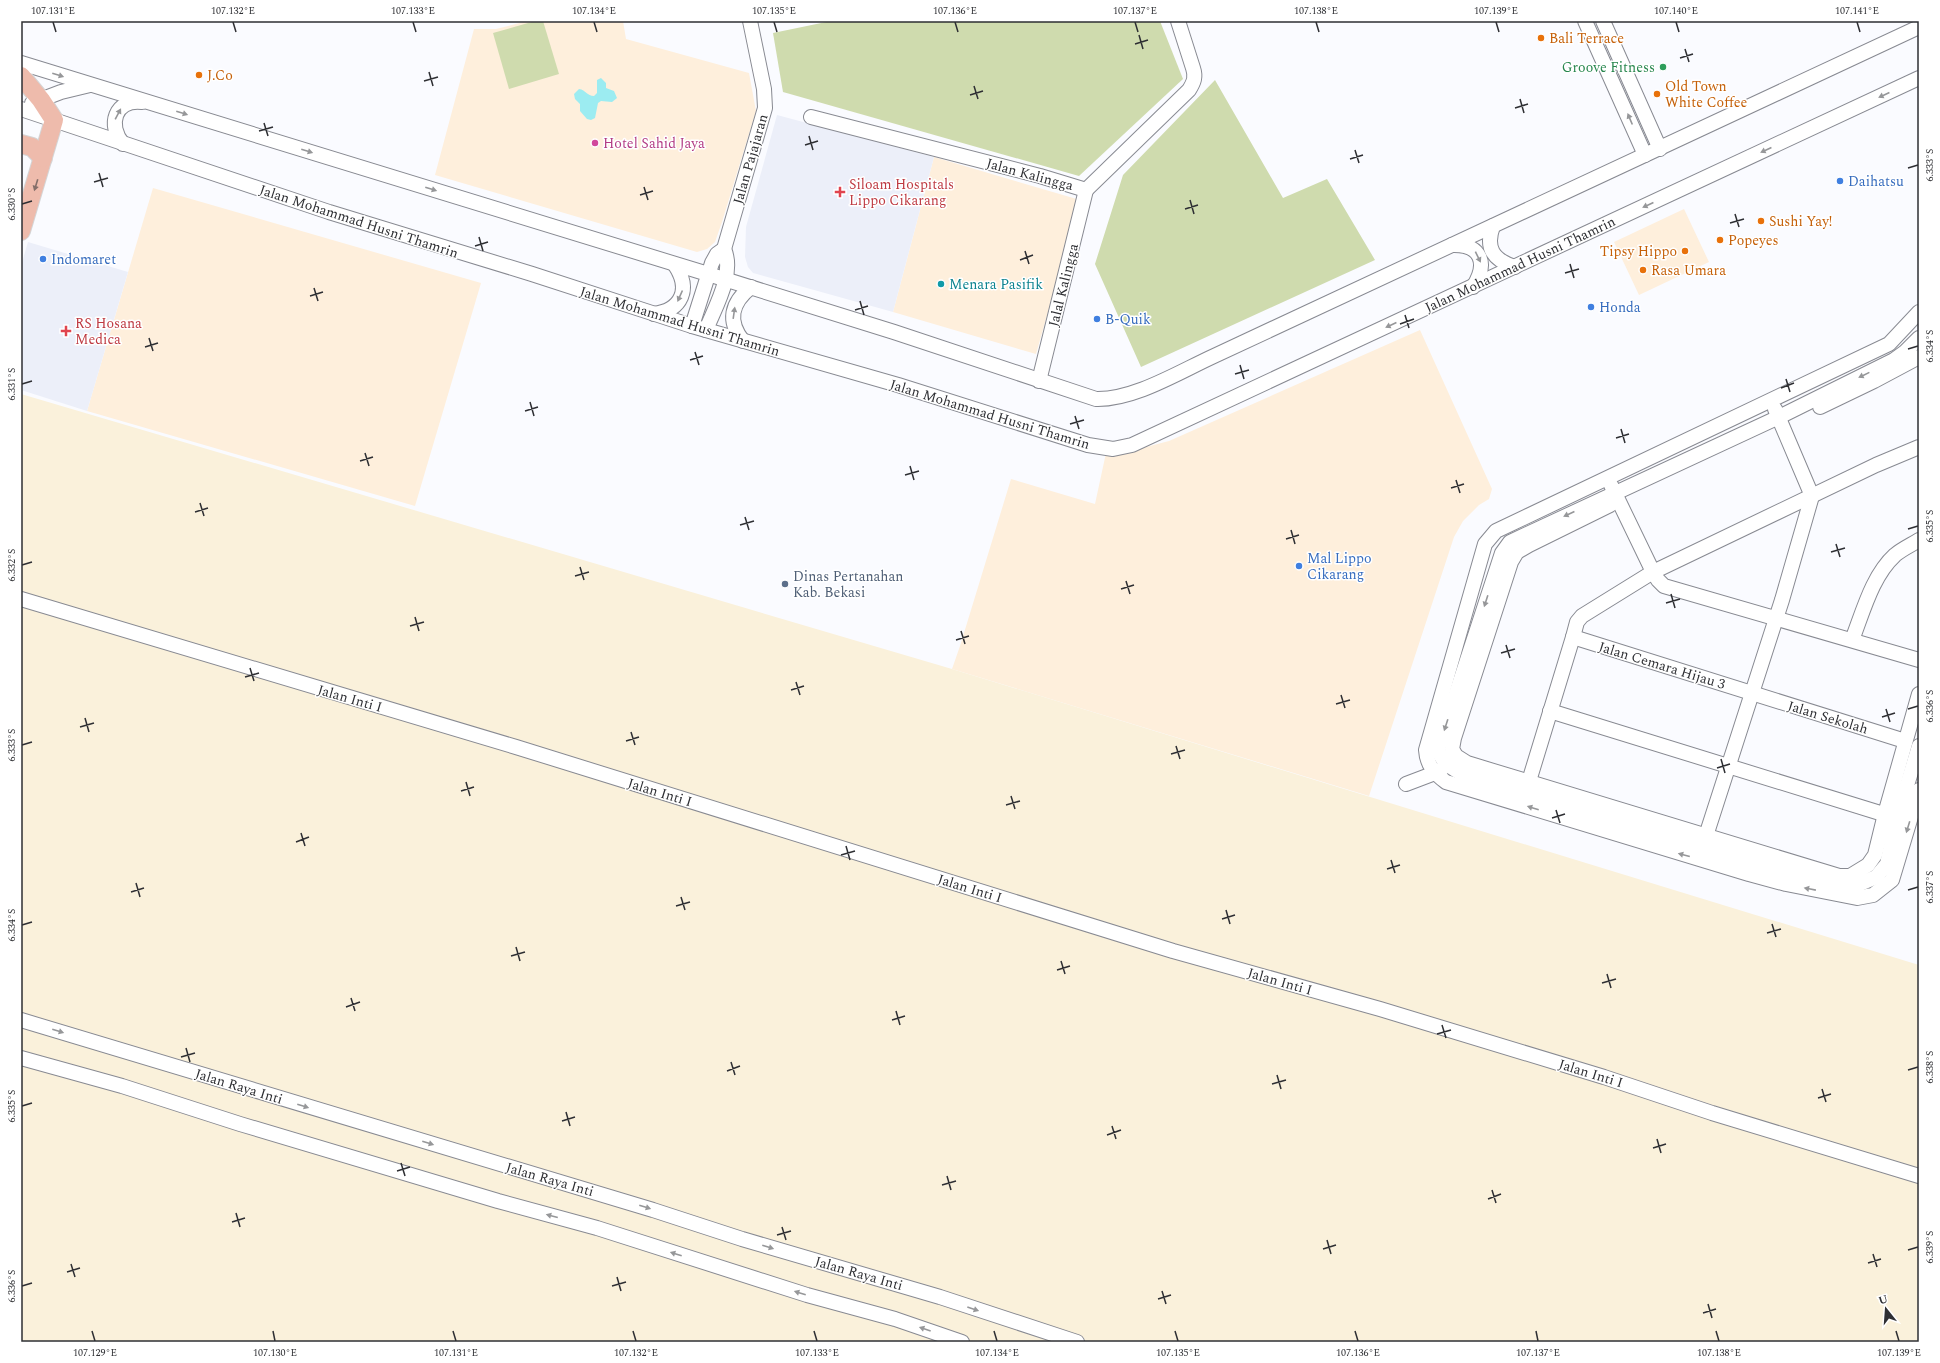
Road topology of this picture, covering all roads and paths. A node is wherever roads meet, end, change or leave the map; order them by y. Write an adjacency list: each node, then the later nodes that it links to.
1 (750, 21): 24 (street, Jalan Pajajaran)
2 (1178, 21): 20 (street, Jalan Kalingga)
3 (1585, 21): 18 (street, one-way to 3)
4 (1603, 21): 17 (street)
5 (1919, 27): 17 (street)
6 (21, 63): 9 (street, one-way to 9)
7 (21, 76): 10 (main road)
8 (1919, 78): 26 (street, Jalan Mohammad Husni Thamrin, one-way to 26)
9 (90, 85): 10 (street); 11 (street)
10 (40, 100): 12 (street); 14 (main road)
11 (146, 102): 16 (street, one-way to 11); 25 (street, one-way to 25)
12 (21, 109): 14 (street, Jalan Mohammad Husni Thamrin)
13 (811, 117): 20 (street, Jalan Kalingga)
14 (54, 120): 16 (street, Jalan Mohammad Husni Thamrin); 19 (main road)
15 (21, 144): 19 (main road)
16 (123, 144): 32 (street, Jalan Mohammad Husni Thamrin)
17 (1660, 149): 18 (street)
18 (1646, 155): 21 (street)
19 (43, 158): 22 (main road, one-way to 22)
20 (1086, 190): 39 (street, Jalal Kalingga)
21 (1493, 226): 23 (street); 26 (street)
22 (21, 231)
23 (1452, 245): 29 (street, one-way to 29); 39 (street)
24 (724, 249): 27 (street, Jalan Pajajaran); 28 (street, Jalan Pajajaran)
25 (676, 265): 27 (street); 32 (street, one-way to 32)
26 (1515, 267): 29 (street, Jalan Mohammad Husni Thamrin)
27 (708, 274): 28 (street); 33 (street, Jalan Pajajaran)
28 (725, 280): 30 (street); 34 (street, Jalan Pajajaran)
29 (1473, 287): 36 (street, Jalan Mohammad Husni Thamrin, one-way to 36)
30 (751, 288): 36 (street, one-way to 30); 39 (street)
31 (1919, 312): 40 (street)
32 (654, 314): 33 (street, Jalan Mohammad Husni Thamrin)
33 (692, 326): 34 (street, Jalan Mohammad Husni Thamrin)
34 (706, 330): 36 (street, Jalan Mohammad Husni Thamrin)
35 (1919, 338): 38 (street)
36 (743, 341)
37 (1919, 357): 38 (street)
38 (1901, 361): 41 (street)
39 (1039, 382)
40 (1771, 400): 41 (street); 43 (street)
41 (1780, 421): 44 (street); 45 (street)
42 (1919, 447): 44 (street)
43 (1607, 478): 45 (street); 58 (street)
44 (1812, 496): 47 (street); 49 (street)
45 (1617, 497): 47 (street); 58 (street)
46 (1919, 540): 51 (street)
47 (1653, 572): 49 (street); 50 (street)
48 (21, 599): 70 (street, Jalan Inti I)
49 (1776, 618): 51 (street); 53 (street)
50 (1573, 637): 53 (street, Jalan Cemara Hijau 3); 55 (street)
51 (1852, 640): 52 (street)
52 (1919, 660)
53 (1752, 694): 56 (street, Jalan Sekolah); 59 (street)
54 (1919, 694): 56 (street)
55 (1550, 711): 59 (street); 62 (street)
56 (1905, 741): 63 (street)
57 (1919, 746): 61 (street)
58 (1446, 765): 60 (street); 62 (street); 64 (street, one-way to 58)
59 (1729, 765): 63 (street); 65 (street)
60 (1406, 784)
61 (1915, 786): 63 (street); 67 (street, one-way to 67)
62 (1526, 787): 64 (street); 65 (street)
63 (1891, 816): 65 (street); 67 (street)
64 (1622, 829): 66 (street); 67 (street, one-way to 64)
65 (1706, 834): 66 (street)
66 (1702, 848): 67 (street)
67 (1788, 878)
68 (21, 1020): 72 (street, Jalan Raya Inti, one-way to 72)
69 (21, 1058): 71 (street, one-way to 69)
70 (1919, 1176)
71 (962, 1342)
72 (1077, 1342)

